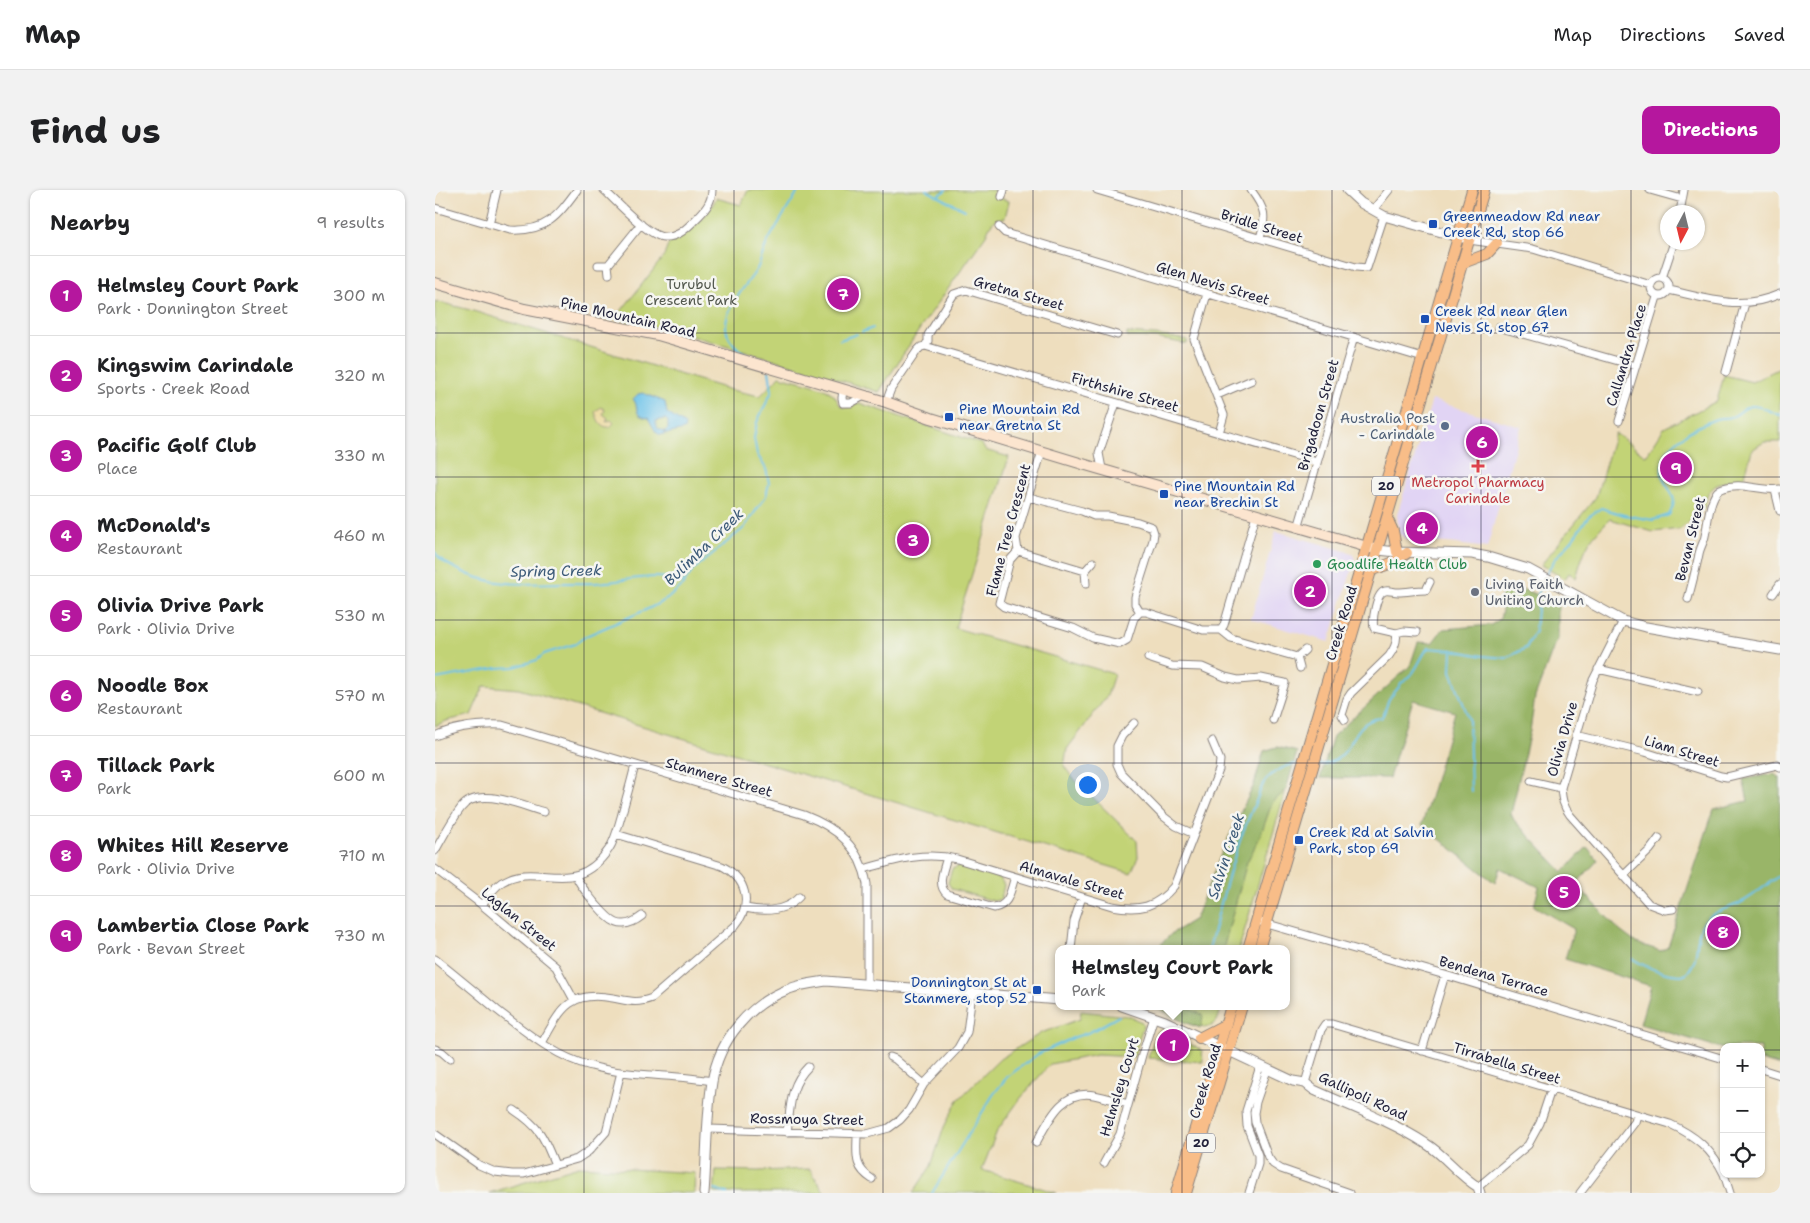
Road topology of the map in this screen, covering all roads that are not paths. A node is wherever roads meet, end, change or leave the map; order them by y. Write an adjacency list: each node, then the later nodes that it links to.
1 (497, 190): 18 (street)
2 (577, 190): 18 (street)
3 (604, 190): 19 (street)
4 (712, 190): 19 (street)
5 (1097, 190): 21 (street, Bridle Street)
6 (1251, 190): 21 (street)
7 (1347, 190): 16 (street)
8 (1389, 190): 16 (street)
9 (1472, 190): 22 (main road, Creek Road / 20)
10 (1484, 190): 23 (main road, Creek Road / 20)
11 (1650, 190): 13 (street)
12 (1684, 190): 13 (street)
13 (1682, 199): 14 (street)
14 (1681, 205)
15 (435, 208): 18 (street)
16 (1373, 210): 17 (street)
17 (1384, 216): 21 (street, Bridle Street); 22 (street)
18 (489, 224)
19 (641, 224): 28 (street)
20 (999, 227): 34 (street, Glen Nevis Street)
21 (1260, 238)
22 (1458, 238): 23 (street); 42 (main road, Creek Road / 20)
23 (1469, 240): 24 (street); 26 (main road, Creek Road / 20)
24 (1497, 243): 26 (main road); 32 (street)
25 (1672, 250): 30 (street)
26 (1463, 263): 60 (main road, Creek Road / 20)
27 (598, 265): 28 (street)
28 (608, 265): 29 (street)
29 (609, 274)
30 (1663, 278): 32 (street); 33 (street)
31 (435, 283): 47 (main road, Pine Mountain Road)
32 (1651, 285): 36 (street)
33 (1669, 290): 36 (street); 37 (street)
34 (1207, 294): 40 (street, Glen Nevis Street); 46 (street)
35 (1780, 294): 37 (street)
36 (1657, 297): 43 (street, Callandra Place)
37 (1745, 304): 44 (street)
38 (1498, 327): 43 (street)
39 (1117, 335): 41 (street, Gretna Street)
40 (1354, 337): 42 (street, Glen Nevis Street); 53 (street, Brigadoon Street)
41 (925, 346): 47 (street, Gretna Street); 48 (street, Firthshire Street)
42 (1423, 358): 62 (main road, Creek Road / 20)
43 (1636, 366): 49 (street, Callandra Place)
44 (1727, 372)
45 (1252, 380): 46 (street)
46 (1217, 395): 50 (street)
47 (886, 402): 51 (main road, Pine Mountain Road)
48 (1116, 403): 50 (street, Firthshire Street); 52 (street)
49 (1619, 421)
50 (1219, 433): 53 (street, Firthshire Street)
51 (1042, 451): 54 (main road, Pine Mountain Road); 57 (street, Flame Tree Crescent)
52 (1099, 453): 54 (street); 55 (street)
53 (1317, 462): 61 (street, Brigadoon Street)
54 (1086, 465): 55 (main road, Pine Mountain Road)
55 (1102, 469): 59 (main road, Pine Mountain Road)
56 (1777, 489): 58 (street); 72 (street, Bevan Street)
57 (1029, 497): 63 (street, Flame Tree Crescent); 73 (street)
58 (1780, 511)
59 (1257, 515): 61 (main road, Pine Mountain Road); 75 (street)
60 (1387, 518): 62 (main road, Creek Road / 20); 64 (main road)
61 (1298, 528): 62 (main road, Pine Mountain Road)
62 (1373, 549): 64 (street, Pine Mountain Road); 66 (main road, Creek Road / 20); 94 (main road, Creek Road / 20)
63 (1018, 551): 67 (street); 73 (street, Flame Tree Crescent)
64 (1402, 552): 66 (main road); 74 (street, Pine Mountain Road)
65 (1093, 562): 67 (street)
66 (1371, 571): 94 (main road, Creek Road / 20)
67 (1085, 572): 69 (street)
68 (1430, 582): 77 (street)
69 (1086, 584)
70 (1780, 584): 71 (street)
71 (1773, 594)
72 (1688, 599)
73 (1140, 612): 75 (street)
74 (1623, 621): 79 (street, Pine Mountain Road); 83 (street, Olivia Drive)
75 (1221, 630): 80 (street)
76 (1417, 632): 77 (street)
77 (1396, 633): 86 (street)
78 (1305, 650): 80 (street)
79 (1780, 650)
80 (1297, 657): 82 (street)
81 (1148, 658): 85 (street)
82 (1300, 668)
83 (1598, 670): 84 (street); 88 (street, Olivia Drive)
84 (1697, 692)
85 (1273, 720)
86 (1345, 720)
87 (1134, 723): 99 (street)
88 (1577, 735): 93 (street, Liam Street); 96 (street, Olivia Drive)
89 (435, 736): 92 (street, Stanmere Street)
90 (1211, 741): 99 (street, Almavale Street)
91 (1780, 757): 93 (street)
92 (635, 765): 98 (street); 104 (street, Stanmere Street)
93 (1779, 766)
94 (1306, 772): 114 (main road, Creek Road / 20)
95 (1531, 781): 96 (street)
96 (1561, 788): 105 (street, Olivia Drive)
97 (544, 812): 101 (street)
98 (616, 834): 106 (street); 111 (street)
99 (1194, 834): 109 (street, Almavale Street)
100 (1659, 838): 105 (street)
101 (435, 851)
102 (947, 857): 104 (street, Almavale Street); 107 (street, Almavale Street); 107 (street)
103 (435, 869): 110 (street, Laglan Street)
104 (864, 869): 120 (street, Stanmere Street)
105 (1624, 875): 112 (street, Olivia Drive)
106 (576, 876): 110 (street); 113 (street)
107 (1015, 877): 109 (street, Almavale Street)
108 (799, 897): 111 (street)
109 (1082, 897): 115 (street)
110 (482, 905): 122 (street, Laglan Street)
111 (745, 908): 122 (street)
112 (1673, 909)
113 (642, 916)
114 (1262, 922): 116 (main road, Creek Road / 20); 117 (main road, Creek Road / 20); 119 (street, Bendena Terrace)
115 (1071, 945)
116 (1250, 945)
117 (1259, 945)
118 (435, 959): 130 (street)
119 (1445, 974): 133 (street); 135 (street, Bendena Terrace)
120 (867, 984): 121 (street); 142 (street)
121 (972, 993): 123 (street); 144 (street, Rossmoya Street)
122 (574, 1000): 130 (street)
123 (1055, 1000)
124 (1134, 1010): 127 (street, Gallipoli Road)
125 (1230, 1010): 128 (main road, Creek Road / 20)
126 (1240, 1010): 132 (main road, Creek Road / 20)
127 (1155, 1017): 129 (street, Gallipoli Road); 146 (street, Helmsley Court)
128 (1226, 1024): 129 (main road); 132 (main road, Creek Road / 20)
129 (1199, 1038): 132 (street, Gallipoli Road)
130 (542, 1043): 140 (street)
131 (435, 1049): 136 (street)
132 (1223, 1050): 138 (street, Gallipoli Road); 162 (main road, Creek Road / 20); 163 (main road, Creek Road / 20)
133 (1422, 1050): 143 (street, Tirrabella Street); 145 (street, Tirrabella Street)
134 (890, 1057): 144 (street)
135 (1720, 1057)
136 (450, 1059)
137 (807, 1068): 151 (street)
138 (1264, 1068): 143 (street, Gallipoli Road); 148 (street)
139 (1765, 1070): 141 (street)
140 (621, 1072): 142 (street); 157 (street)
141 (1780, 1075)
142 (712, 1081): 150 (street)
143 (1305, 1083): 160 (street, Gallipoli Road)
144 (925, 1084): 152 (street, Rossmoya Street)
145 (1551, 1090): 149 (street, Tirrabella Street); 160 (street)
146 (1128, 1104): 154 (street); 155 (street, Helmsley Court)
147 (514, 1110): 157 (street)
148 (1250, 1112): 164 (street); 165 (street)
149 (1637, 1115): 156 (street, Tirrabella Street); 166 (street)
150 (709, 1129): 151 (street, Rossmoya Street); 161 (street)
151 (787, 1132): 152 (street, Rossmoya Street)
152 (857, 1134): 159 (street)
153 (436, 1138): 157 (street)
154 (1037, 1143)
155 (1104, 1163)
156 (1720, 1163)
157 (555, 1165)
158 (1725, 1178): 167 (street, Tirrabella Street)
159 (872, 1180)
160 (1479, 1190)
161 (704, 1193)
162 (1176, 1193)
163 (1186, 1193)
164 (1249, 1193)
165 (1350, 1193)
166 (1580, 1193)
167 (1730, 1193)

